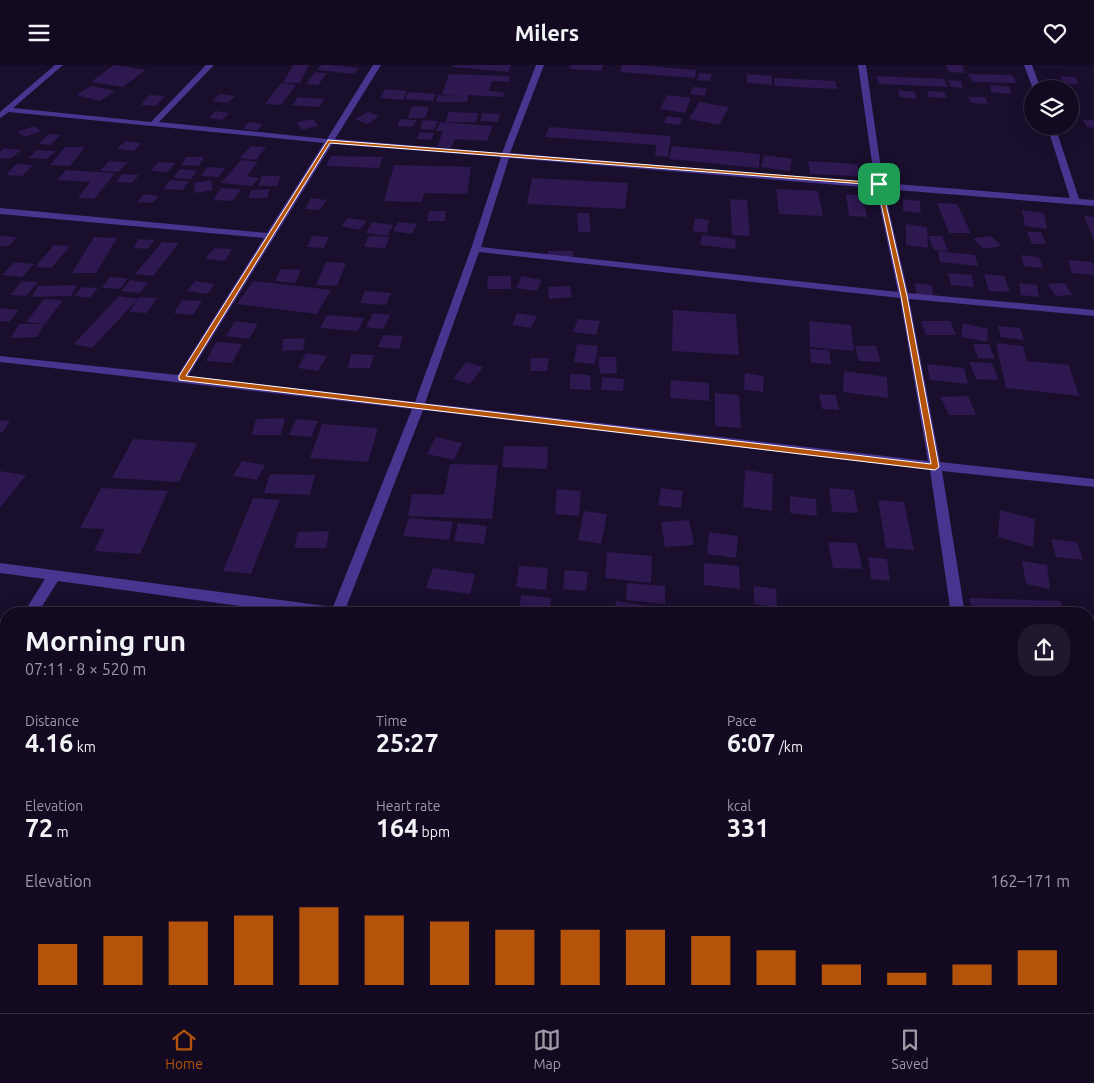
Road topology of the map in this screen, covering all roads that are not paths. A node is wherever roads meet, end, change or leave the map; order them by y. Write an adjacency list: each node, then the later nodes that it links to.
1 (59, 65): 8 (street)
2 (210, 65): 10 (street)
3 (377, 65): 12 (street)
4 (540, 65): 13 (street)
5 (862, 65): 14 (street)
6 (1028, 65): 7 (street)
7 (1034, 80)
8 (8, 110): 9 (street); 10 (street)
9 (0, 116)
10 (154, 123): 12 (street)
11 (1053, 135): 15 (street)
12 (328, 141): 13 (street); 18 (street)
13 (506, 154): 14 (street); 19 (street)
14 (879, 184): 15 (street); 20 (street)
15 (1075, 201): 16 (street)
16 (1094, 203)
17 (0, 211): 18 (street)
18 (269, 235): 23 (street)
19 (476, 249): 20 (street); 24 (street)
20 (904, 296): 21 (street); 25 (street)
21 (1094, 313)
22 (0, 359): 23 (street)
23 (181, 378): 24 (street)
24 (419, 406): 25 (street); 31 (street)
25 (935, 467): 26 (street); 32 (street)
26 (1094, 483)
27 (0, 568): 28 (street)
28 (54, 576): 29 (street); 30 (street)
29 (34, 607)
30 (291, 607)
31 (339, 607)
32 (957, 607)

